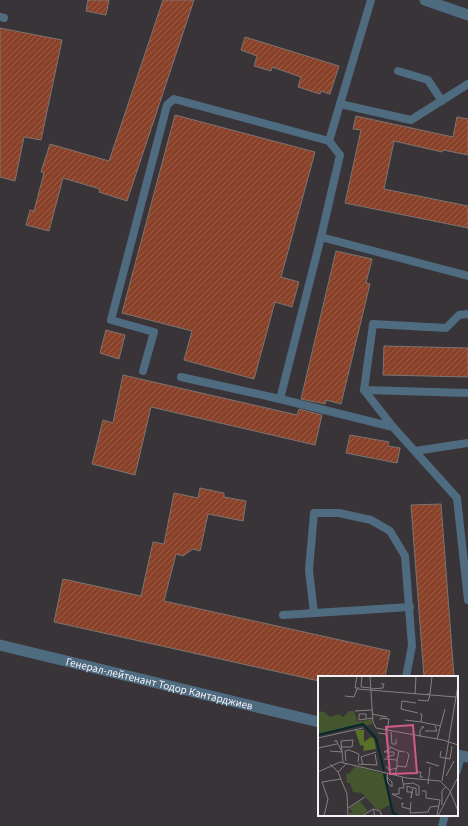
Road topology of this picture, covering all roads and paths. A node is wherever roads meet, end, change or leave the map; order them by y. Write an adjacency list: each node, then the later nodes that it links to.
1 (371, 0): 7 (lane)
2 (425, 0): 3 (street)
3 (468, 15)
4 (398, 71): 6 (lane)
5 (468, 84): 6 (lane)
6 (442, 101): 7 (lane)
7 (340, 104): 8 (lane)
8 (330, 141): 9 (lane); 12 (lane)
9 (321, 237): 10 (lane); 16 (lane)
10 (468, 276)
11 (468, 314): 14 (lane)
12 (143, 371)
13 (181, 377): 16 (lane)
14 (364, 390): 15 (lane); 17 (lane)
15 (468, 393)
16 (280, 399): 17 (lane)
17 (393, 427): 19 (lane)
18 (468, 443): 19 (lane)
19 (415, 451): 20 (lane)
20 (468, 600)
21 (410, 607): 22 (lane); 22 (lane); 25 (lane)
22 (314, 613): 23 (lane)
23 (282, 615)
24 (0, 645): 26 (street, Генерал-лейтенант Тодор Кантарджиев)
25 (406, 676)
26 (318, 722)
27 (462, 756): 28 (lane)
28 (458, 768)
29 (445, 816): 30 (lane)
30 (442, 826)

